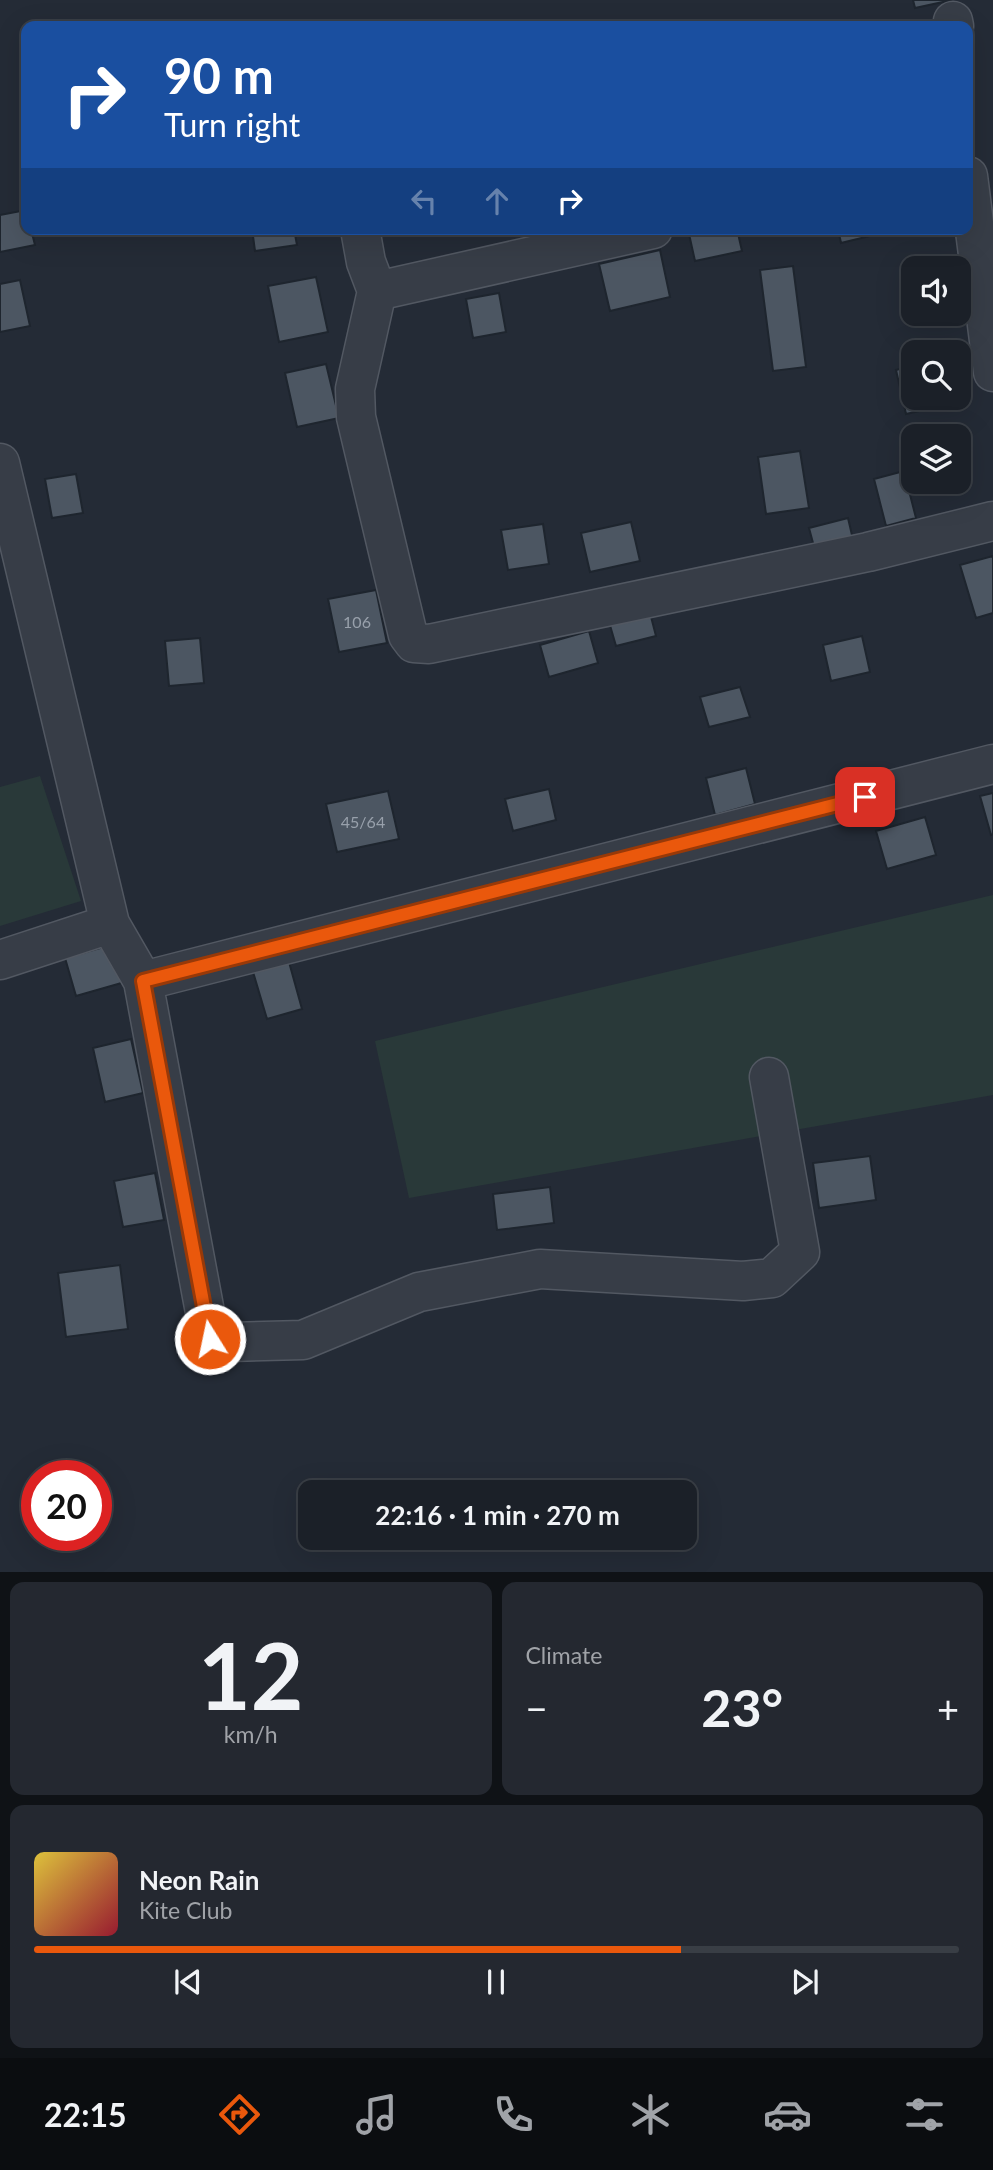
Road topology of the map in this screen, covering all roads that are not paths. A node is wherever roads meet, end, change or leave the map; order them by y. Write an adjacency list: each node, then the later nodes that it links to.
1 (973, 215): 5 (lane)
2 (361, 235): 4 (lane)
3 (626, 235): 4 (lane)
4 (377, 291): 7 (lane)
5 (993, 372)
6 (0, 463): 9 (lane)
7 (993, 522)
8 (993, 764): 11 (lane)
9 (110, 924): 10 (lane); 11 (lane)
10 (0, 960)
11 (143, 981): 12 (lane)
12 (769, 1077)

